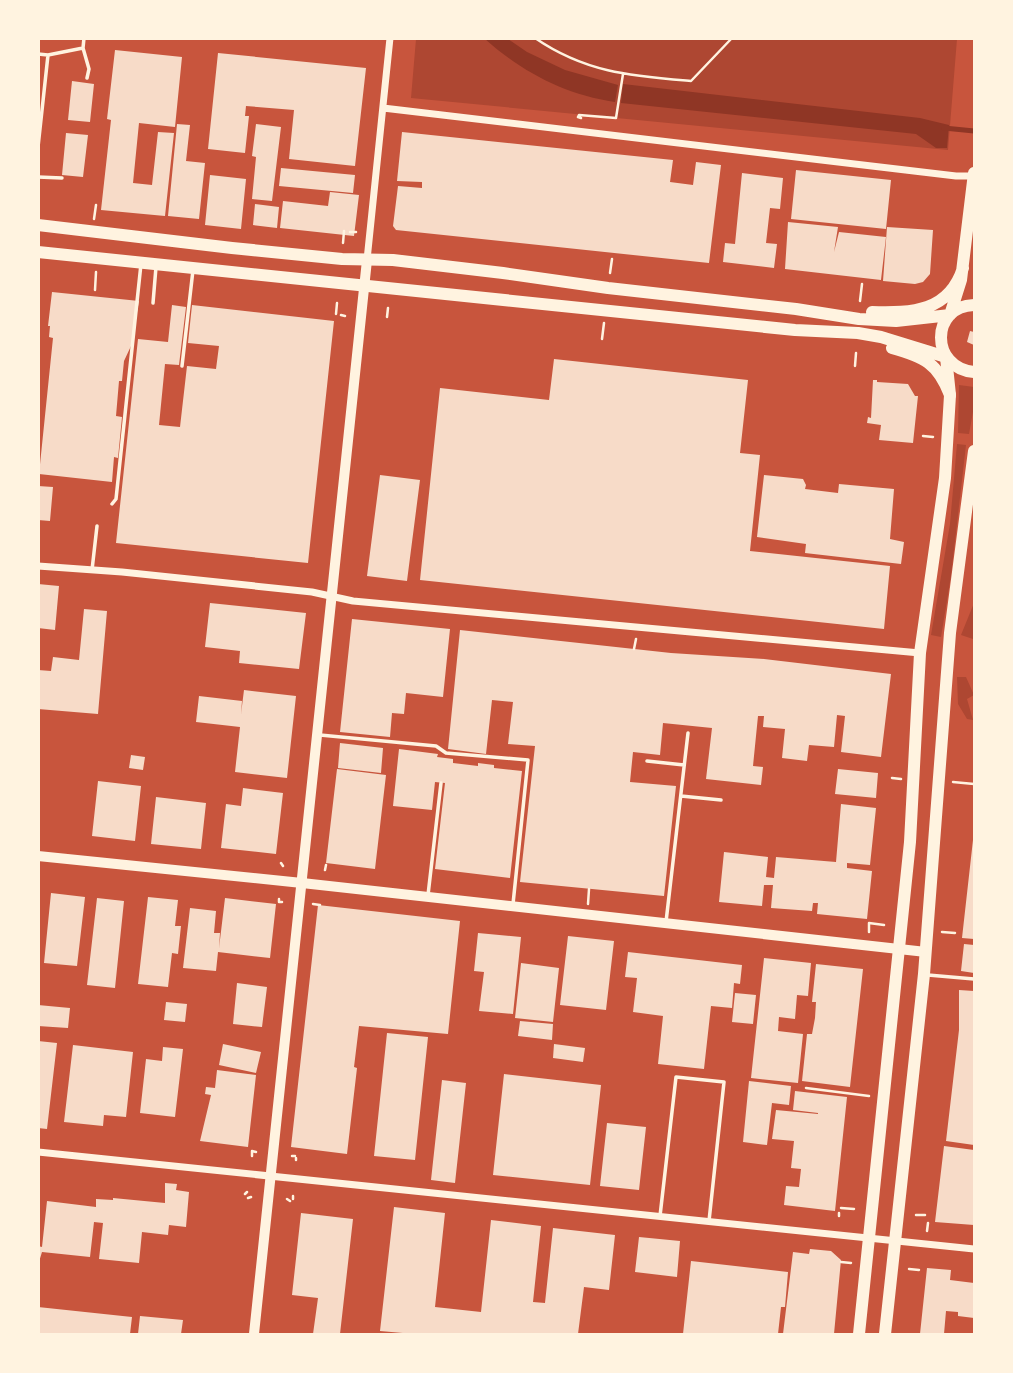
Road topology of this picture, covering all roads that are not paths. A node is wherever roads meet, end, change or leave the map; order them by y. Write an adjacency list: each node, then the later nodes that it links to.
1 (84, 38): 3 (lane)
2 (390, 38): 7 (street)
3 (83, 48): 5 (lane); 6 (lane)
4 (38, 54): 5 (lane)
5 (48, 55): 8 (lane)
6 (88, 78)
7 (383, 108): 9 (street); 14 (street)
8 (38, 147)
9 (974, 175): 18 (main road)
10 (38, 177): 11 (lane)
11 (62, 178)
12 (38, 225): 14 (main road)
13 (38, 252): 15 (main road)
14 (367, 260): 19 (street); 22 (main road)
15 (141, 262): 16 (main road); 30 (lane)
16 (156, 264): 17 (main road); 20 (lane)
17 (193, 268): 19 (main road); 26 (lane)
18 (963, 268): 22 (main road); 23 (main road)
19 (365, 285): 24 (main road); 34 (street)
20 (153, 303)
21 (975, 305): 23 (main road)
22 (796, 309): 23 (main road)
23 (950, 315): 25 (main road)
24 (795, 330): 25 (main road); 28 (main road)
25 (946, 357): 27 (main road); 28 (main road)
26 (182, 366)
27 (975, 372)
28 (950, 395): 35 (main road)
29 (975, 451): 49 (main road)
30 (112, 504)
31 (97, 526): 33 (lane)
32 (38, 566): 33 (street)
33 (92, 570): 34 (street)
34 (332, 596): 35 (street); 37 (street)
35 (920, 653): 48 (main road)
36 (688, 733): 39 (lane)
37 (318, 735): 44 (street); 46 (lane)
38 (647, 761): 39 (lane)
39 (684, 765): 41 (lane)
40 (441, 783): 45 (lane)
41 (681, 796): 42 (lane); 47 (lane)
42 (721, 800)
43 (38, 856): 44 (street)
44 (302, 883): 45 (street); 53 (street)
45 (428, 897): 46 (street)
46 (513, 906): 47 (street)
47 (666, 924): 48 (street)
48 (898, 949): 49 (street); 56 (main road)
49 (926, 952): 50 (main road)
50 (924, 974): 51 (lane); 57 (main road)
51 (975, 979)
52 (38, 1152): 53 (street)
53 (271, 1176): 54 (street); 59 (street)
54 (660, 1216): 55 (street); 55 (lane)
55 (709, 1221): 56 (street)
56 (869, 1238): 57 (street); 60 (main road)
57 (895, 1241): 58 (street); 61 (main road)
58 (975, 1249)
59 (254, 1335)
60 (859, 1335)
61 (885, 1335)

